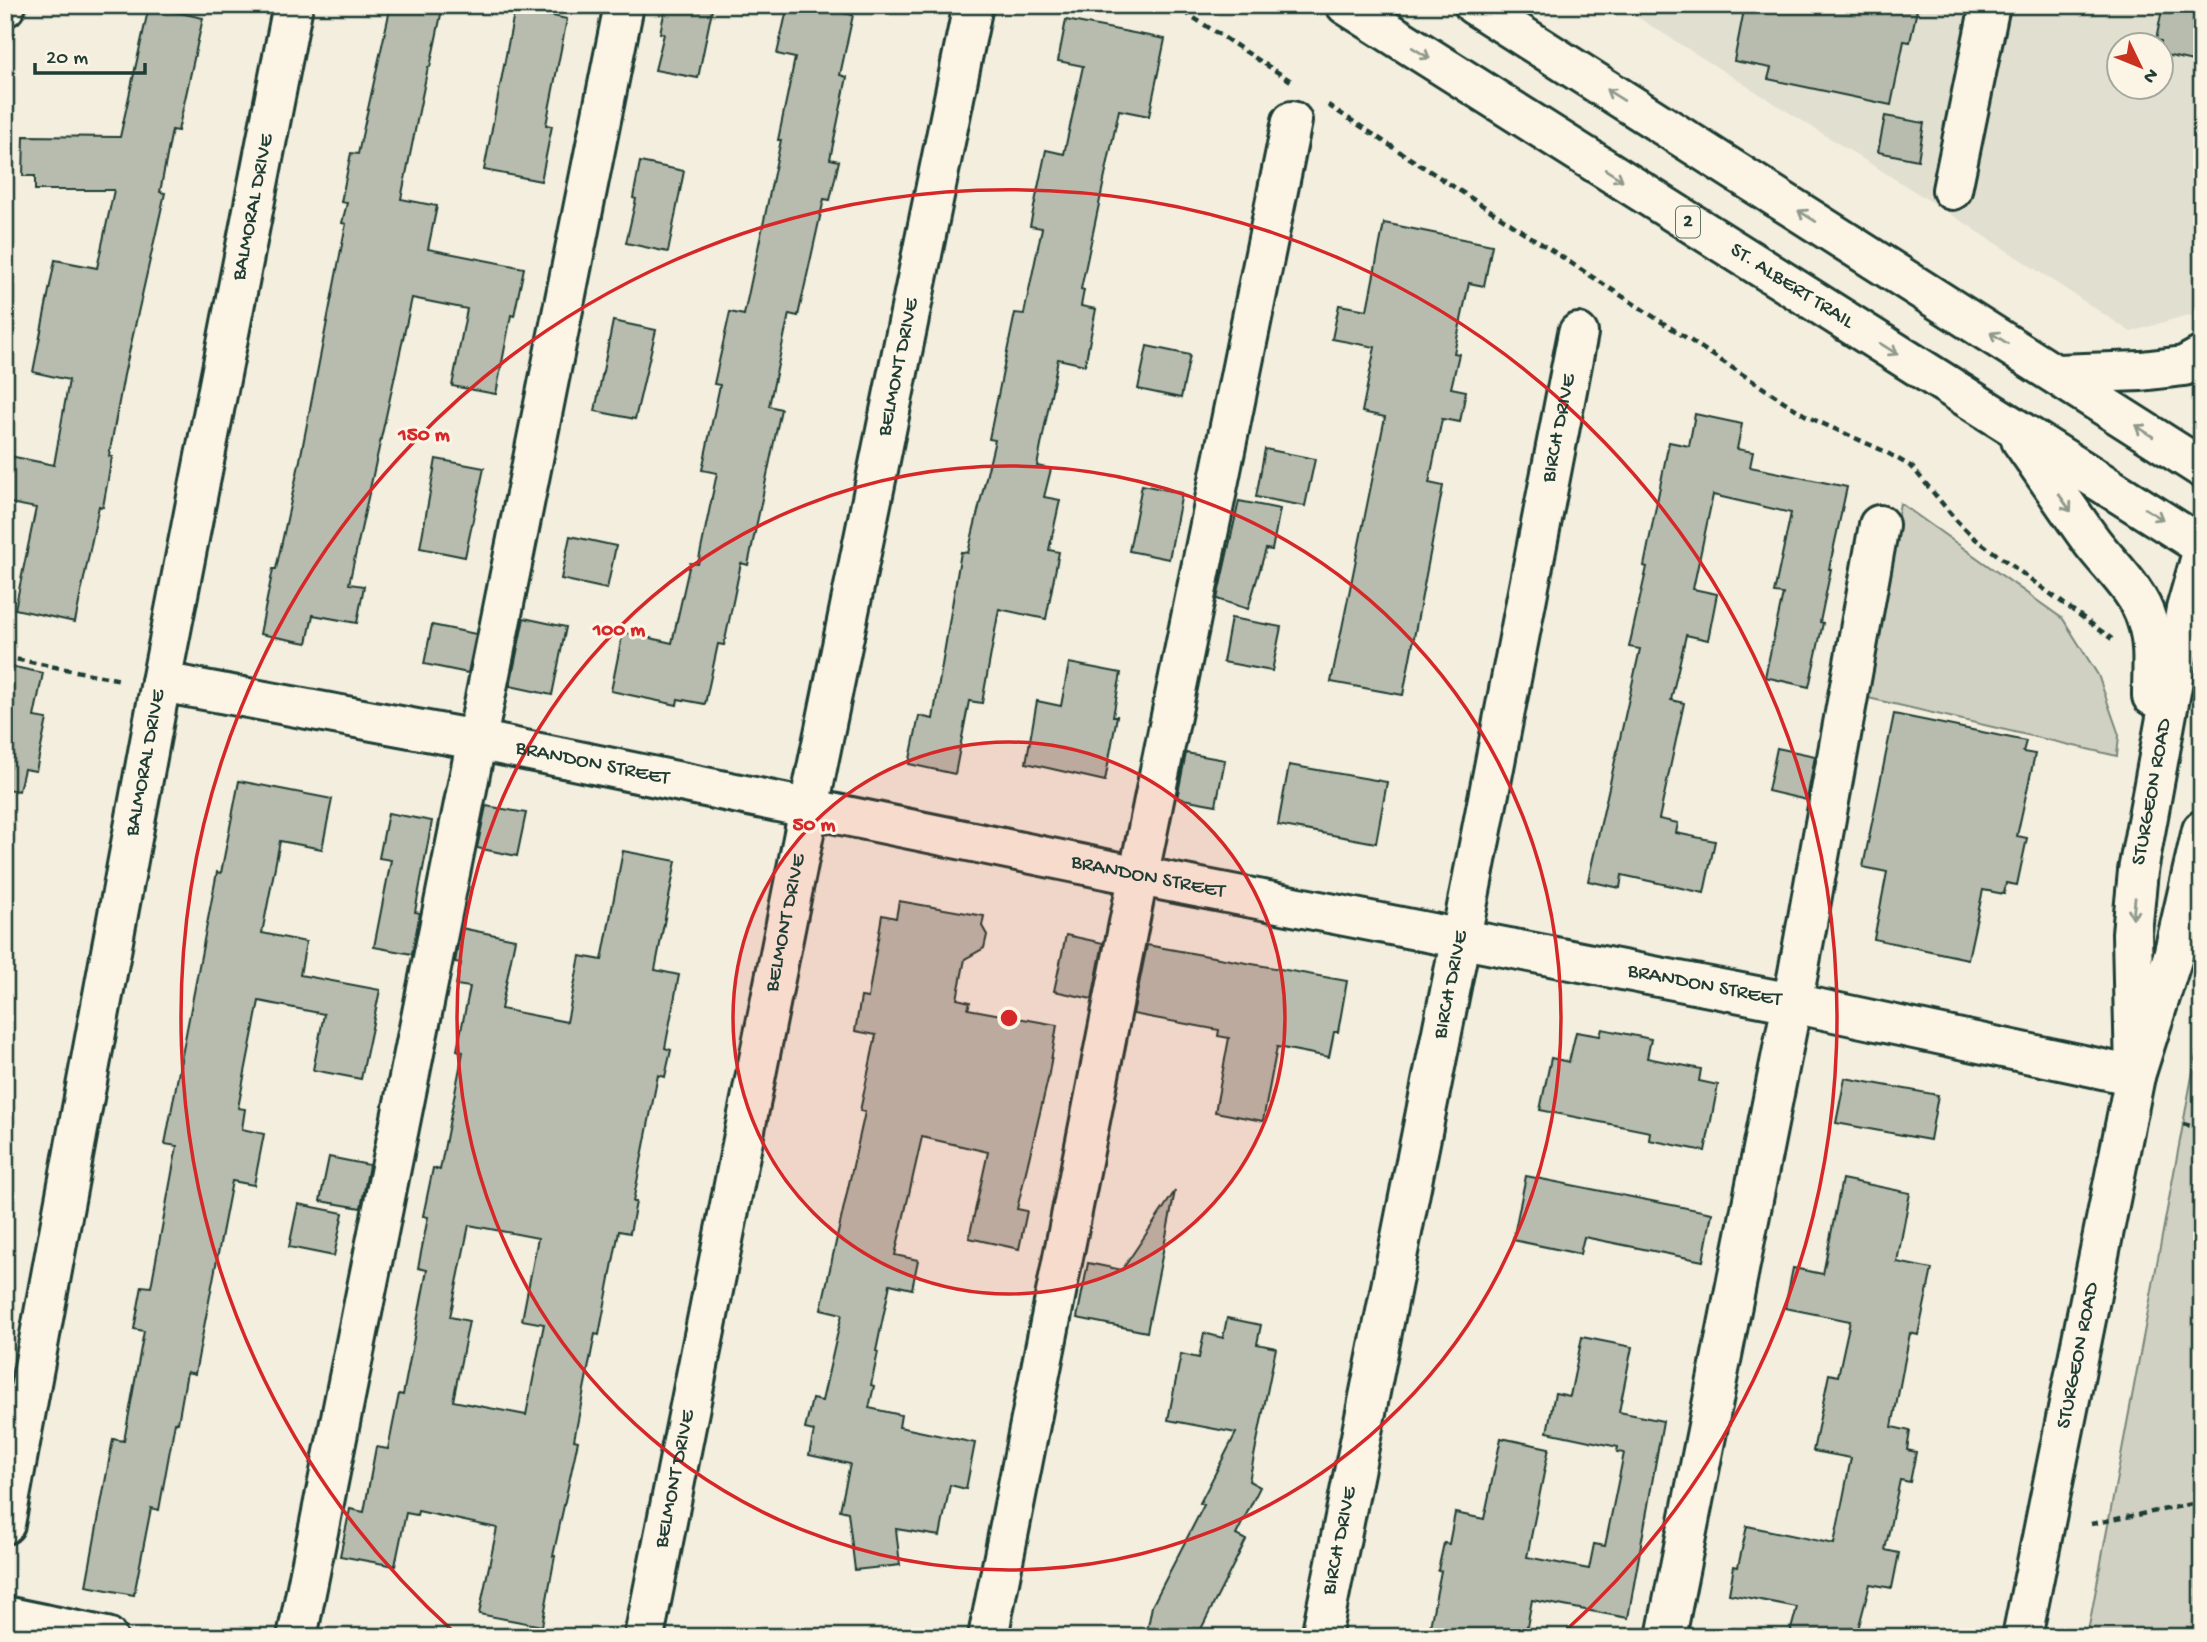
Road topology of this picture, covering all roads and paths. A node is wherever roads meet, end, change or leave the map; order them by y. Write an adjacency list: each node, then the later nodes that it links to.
1 (293, 5): 22 (street, BALMORAL DRIVE)
2 (624, 5): 23 (street)
3 (973, 5): 25 (street, BELMONT DRIVE)
4 (1174, 5): 9 (path)
5 (1346, 5): 14 (street, ST. ALBERT TRAIL / 2, one-way to 14)
6 (1474, 5): 13 (street, one-way to 6)
7 (1990, 5): 10 (street)
8 (1327, 104): 19 (path)
9 (1298, 105): 27 (street)
10 (1952, 190)
11 (1578, 333): 28 (street, BIRCH DRIVE)
12 (2202, 356): 13 (street)
13 (2057, 374): 15 (street, one-way to 13)
14 (2012, 427): 17 (street, ST. ALBERT TRAIL / 2, one-way to 17); 24 (street, one-way to 24)
15 (2202, 468)
16 (1879, 525): 29 (street)
17 (2202, 545)
18 (2202, 553): 24 (street, STURGEON ROAD)
19 (2122, 647)
20 (5, 657): 21 (path)
21 (121, 680)
22 (161, 682): 23 (street, BRANDON STREET); 34 (street, BALMORAL DRIVE)
23 (476, 740): 25 (street, BRANDON STREET); 38 (street)
24 (2152, 789): 30 (street, STURGEON ROAD, one-way to 30)
25 (809, 807): 27 (street, BRANDON STREET); 39 (street, BELMONT DRIVE)
26 (2202, 830): 30 (street, STURGEON ROAD)
27 (1139, 876): 28 (street, BRANDON STREET); 40 (street)
28 (1460, 937): 29 (street, BRANDON STREET); 41 (street, BIRCH DRIVE)
29 (1792, 1003): 30 (street, BRANDON STREET); 42 (street)
30 (2136, 1076): 43 (street, STURGEON ROAD)
31 (2183, 1124): 32 (path)
32 (2202, 1129)
33 (2202, 1502): 35 (path)
34 (5, 1524)
35 (2091, 1524)
36 (5, 1616): 37 (street)
37 (107, 1637)
38 (297, 1637)
39 (644, 1637)
40 (988, 1637)
41 (1321, 1637)
42 (1666, 1637)
43 (2022, 1637)

